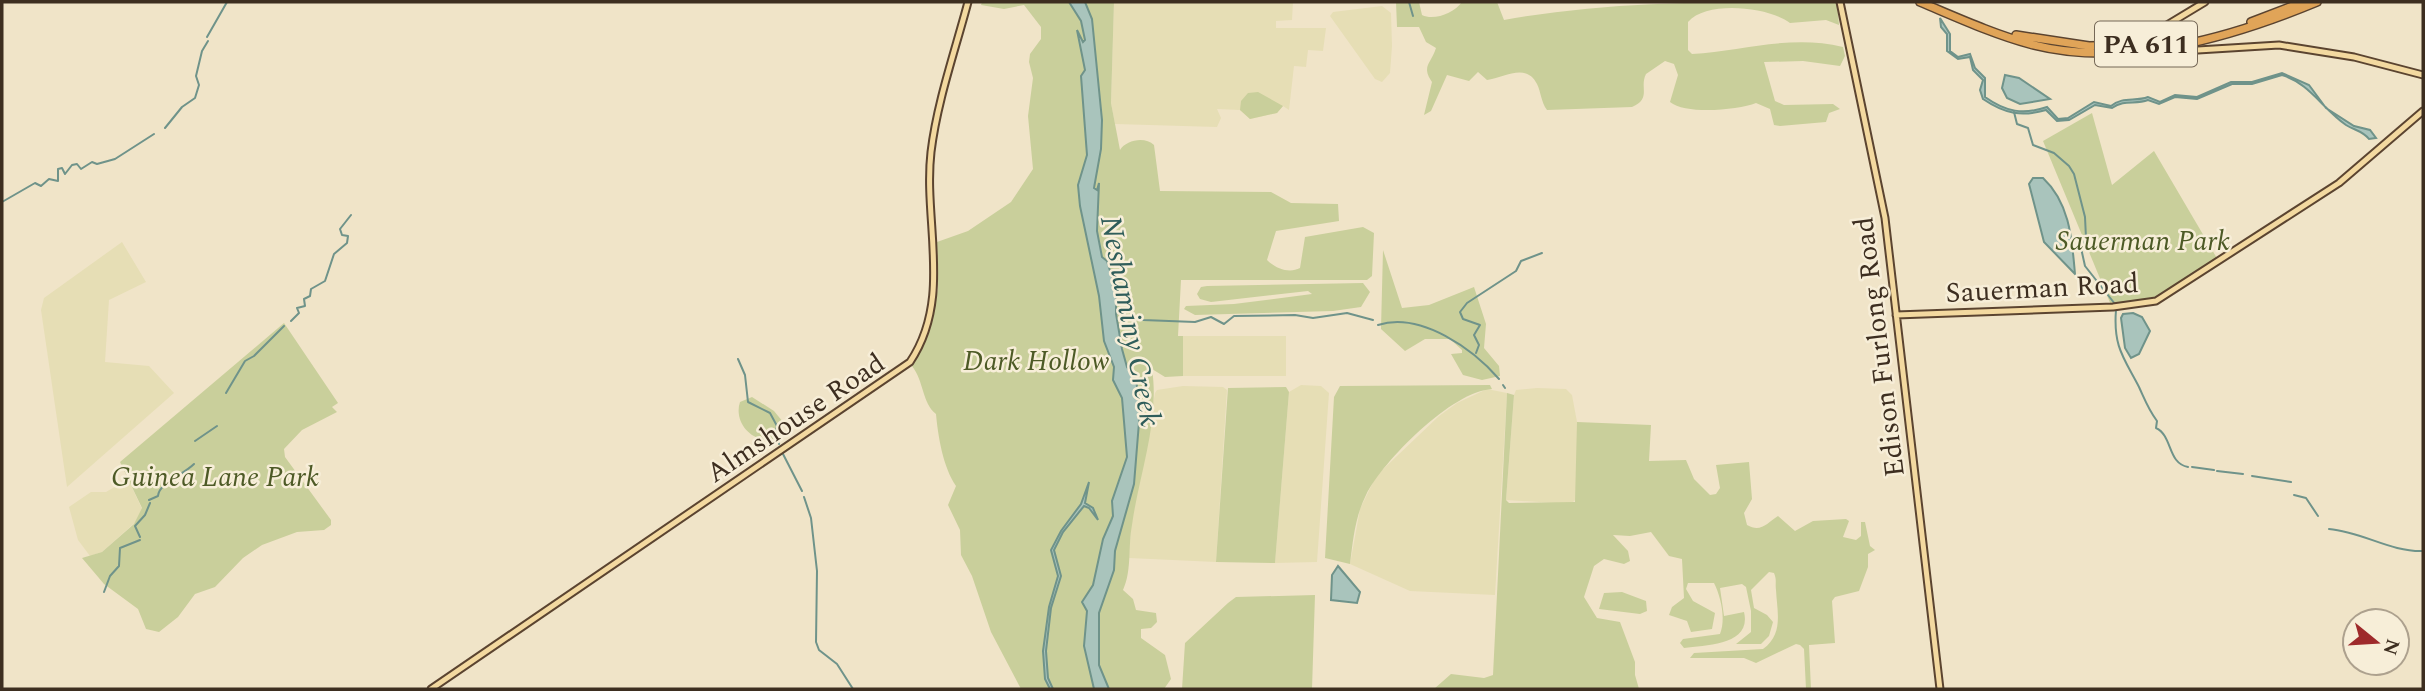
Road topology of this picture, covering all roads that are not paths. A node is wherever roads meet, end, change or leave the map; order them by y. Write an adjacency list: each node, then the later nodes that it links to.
1 (968, 2): 15 (main road, Almshouse Road)
2 (1840, 2): 14 (main road, Edison Furlong Road)
3 (1920, 2): 7 (highway, PA 611)
4 (2204, 2): 10 (main road)
5 (2303, 2): 8 (highway, PA 611)
6 (2318, 2): 8 (highway, PA 611)
7 (1979, 25): 10 (highway, PA 611); 11 (highway, PA 611)
8 (2249, 25): 9 (highway, PA 611)
9 (2222, 33): 10 (highway, PA 611); 11 (highway, PA 611)
10 (2070, 44)
11 (2108, 53): 12 (main road)
12 (2423, 75)
13 (2423, 111): 14 (main road, Sauerman Road)
14 (1896, 315): 16 (main road, Edison Furlong Road)
15 (431, 689)
16 (1940, 689)

